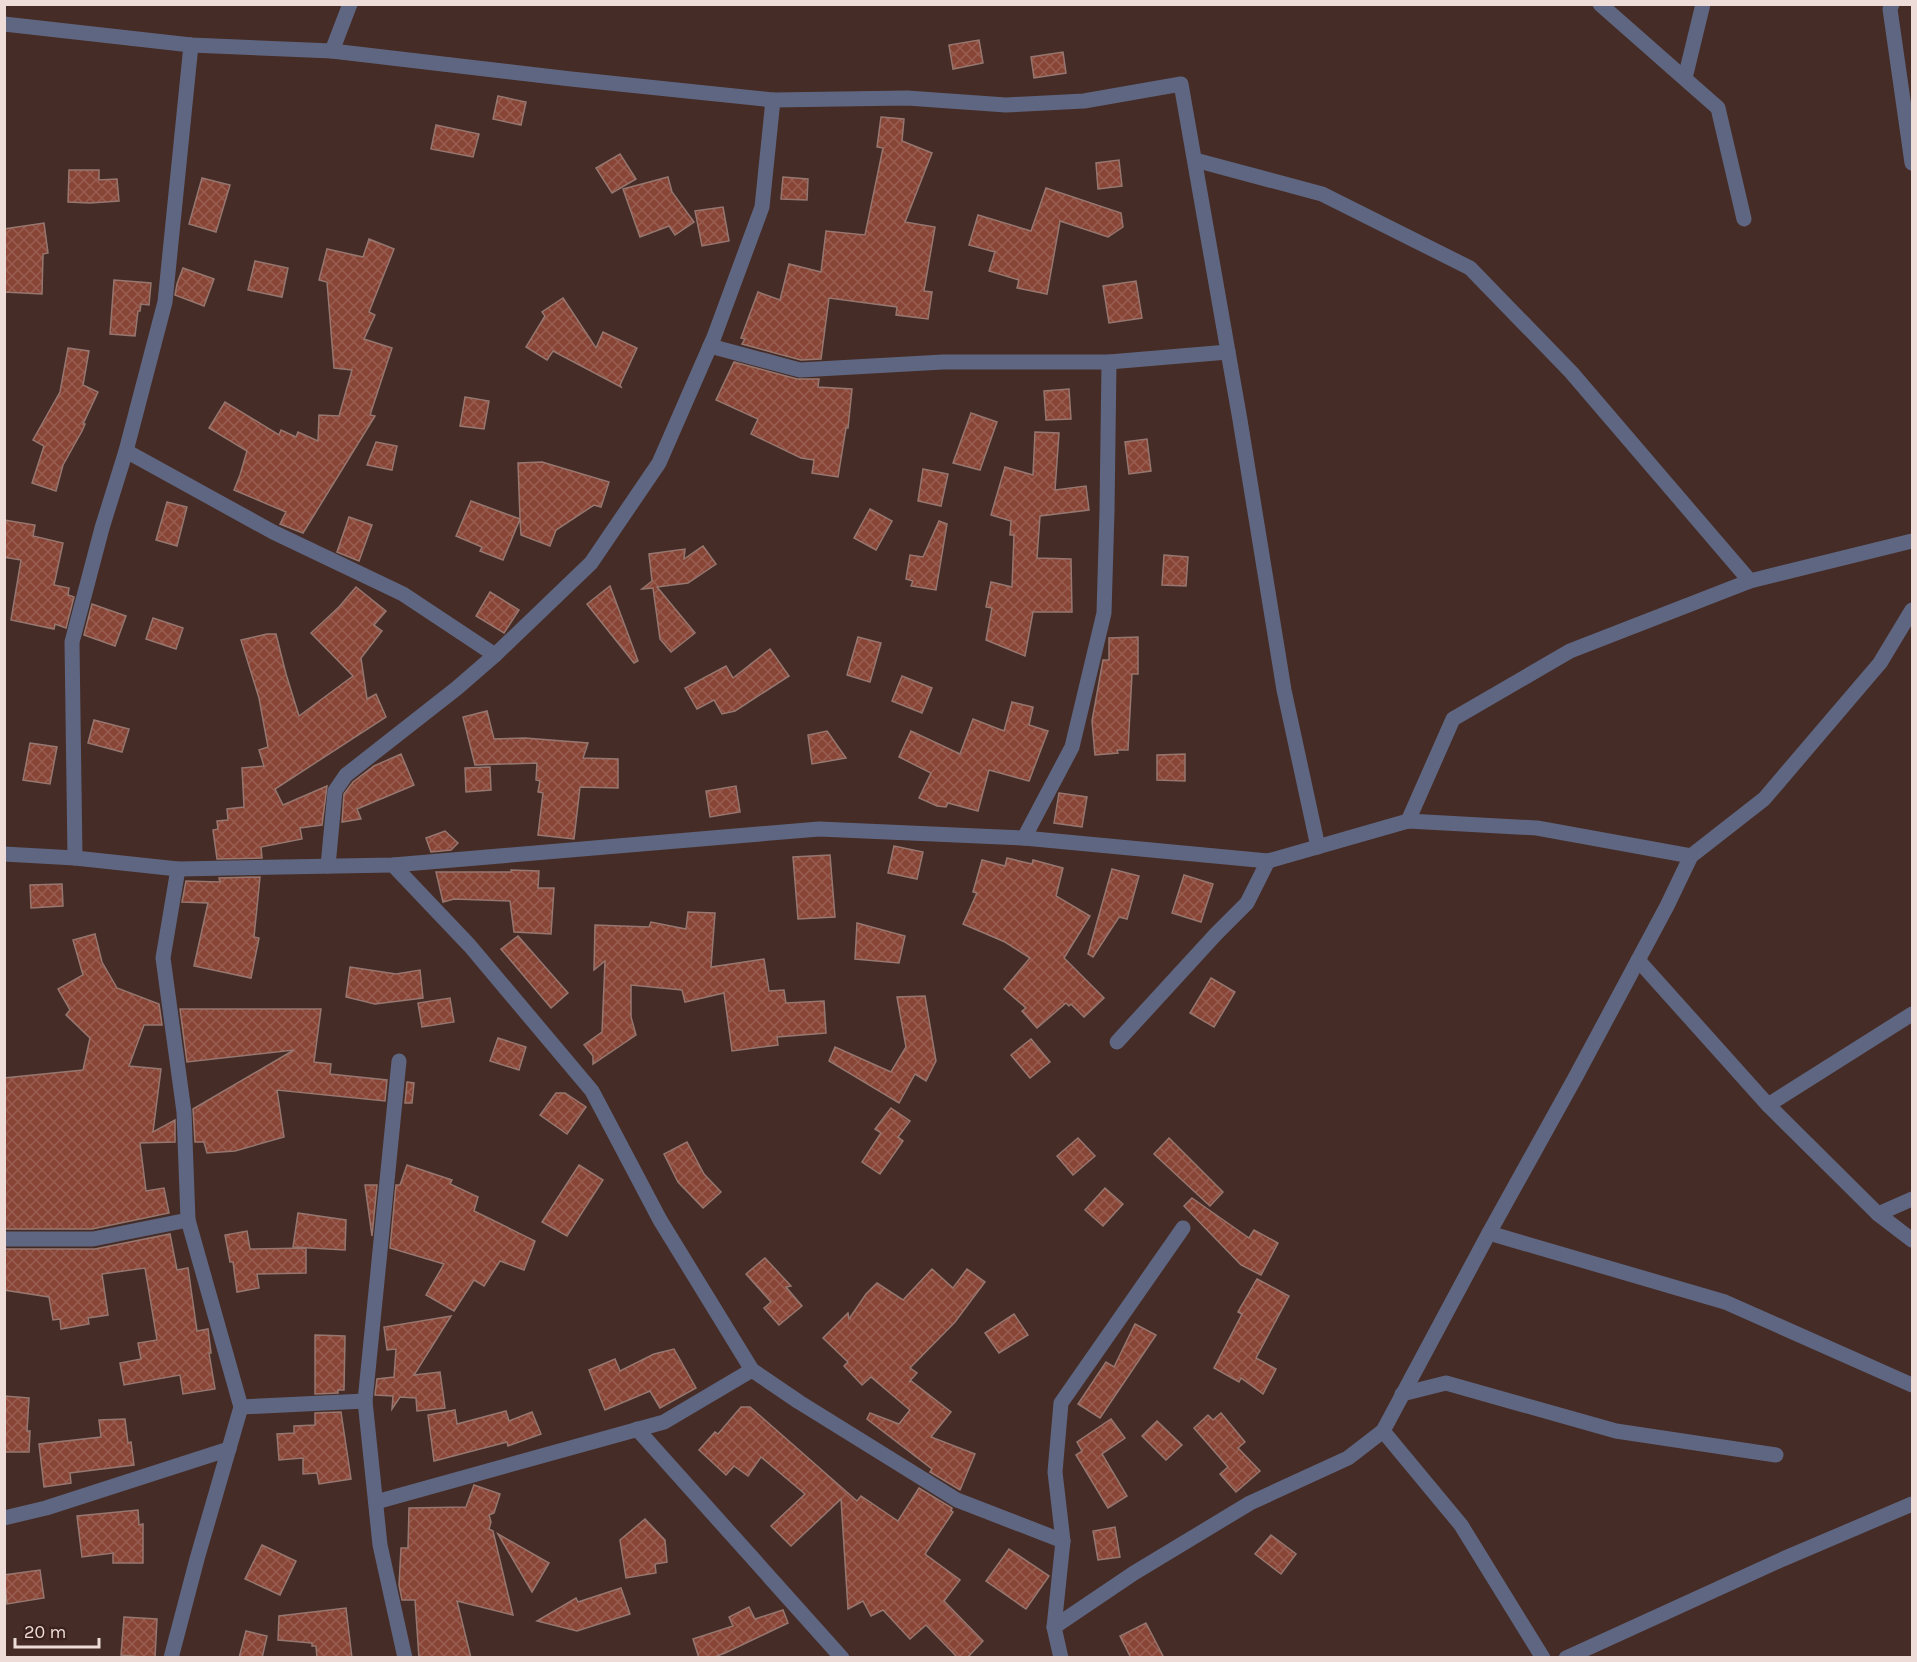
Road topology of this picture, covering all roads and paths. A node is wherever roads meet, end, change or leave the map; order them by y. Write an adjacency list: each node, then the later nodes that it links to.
1 (350, 4): 7 (street)
2 (1600, 4): 8 (street)
3 (1703, 4): 8 (street)
4 (1892, 4): 11 (street)
5 (4, 24): 6 (street)
6 (191, 45): 7 (street); 16 (street)
7 (332, 51): 9 (street)
8 (1685, 78): 12 (street)
9 (773, 100): 10 (street); 13 (street)
10 (1194, 160): 14 (street); 18 (street)
11 (1912, 163)
12 (1744, 219)
13 (710, 346): 15 (street); 20 (street)
14 (1228, 352): 15 (street); 23 (street)
15 (1109, 362): 22 (street)
16 (126, 451): 20 (street); 26 (street)
17 (1912, 541): 18 (street)
18 (1750, 581): 21 (street)
19 (1912, 610): 25 (street)
20 (495, 655): 29 (street)
21 (1408, 821): 23 (street); 25 (street)
22 (1024, 838): 27 (street); 28 (street)
23 (1318, 847): 27 (street)
24 (4, 854): 26 (street)
25 (1691, 856): 31 (street)
26 (75, 858): 30 (street)
27 (1268, 861): 33 (street)
28 (393, 865): 29 (street); 43 (street)
29 (328, 866): 30 (street)
30 (178, 869): 38 (street)
31 (1638, 960): 35 (street); 40 (street)
32 (1912, 1014): 35 (street)
33 (1117, 1042)
34 (399, 1061): 46 (street)
35 (1767, 1106): 37 (street)
36 (1912, 1199): 37 (street)
37 (1878, 1214): 42 (street)
38 (188, 1220): 41 (street); 47 (street)
39 (1183, 1228): 55 (street)
40 (1489, 1233): 44 (street); 45 (street)
41 (4, 1239)
42 (1912, 1240)
43 (752, 1370): 48 (street); 55 (street)
44 (1912, 1386)
45 (1402, 1394): 49 (street); 51 (street)
46 (365, 1401): 47 (street); 52 (street)
47 (241, 1407): 50 (street)
48 (637, 1429): 52 (street); 59 (street)
49 (1383, 1431): 56 (street); 61 (street)
50 (229, 1449): 54 (street); 57 (street)
51 (1776, 1455)
52 (376, 1502): 58 (street)
53 (1912, 1504): 62 (street)
54 (4, 1518)
55 (1063, 1540): 56 (street)
56 (1054, 1627): 60 (street)
57 (171, 1658)
58 (405, 1658)
59 (842, 1658)
60 (1061, 1658)
61 (1543, 1658)
62 (1566, 1658)

